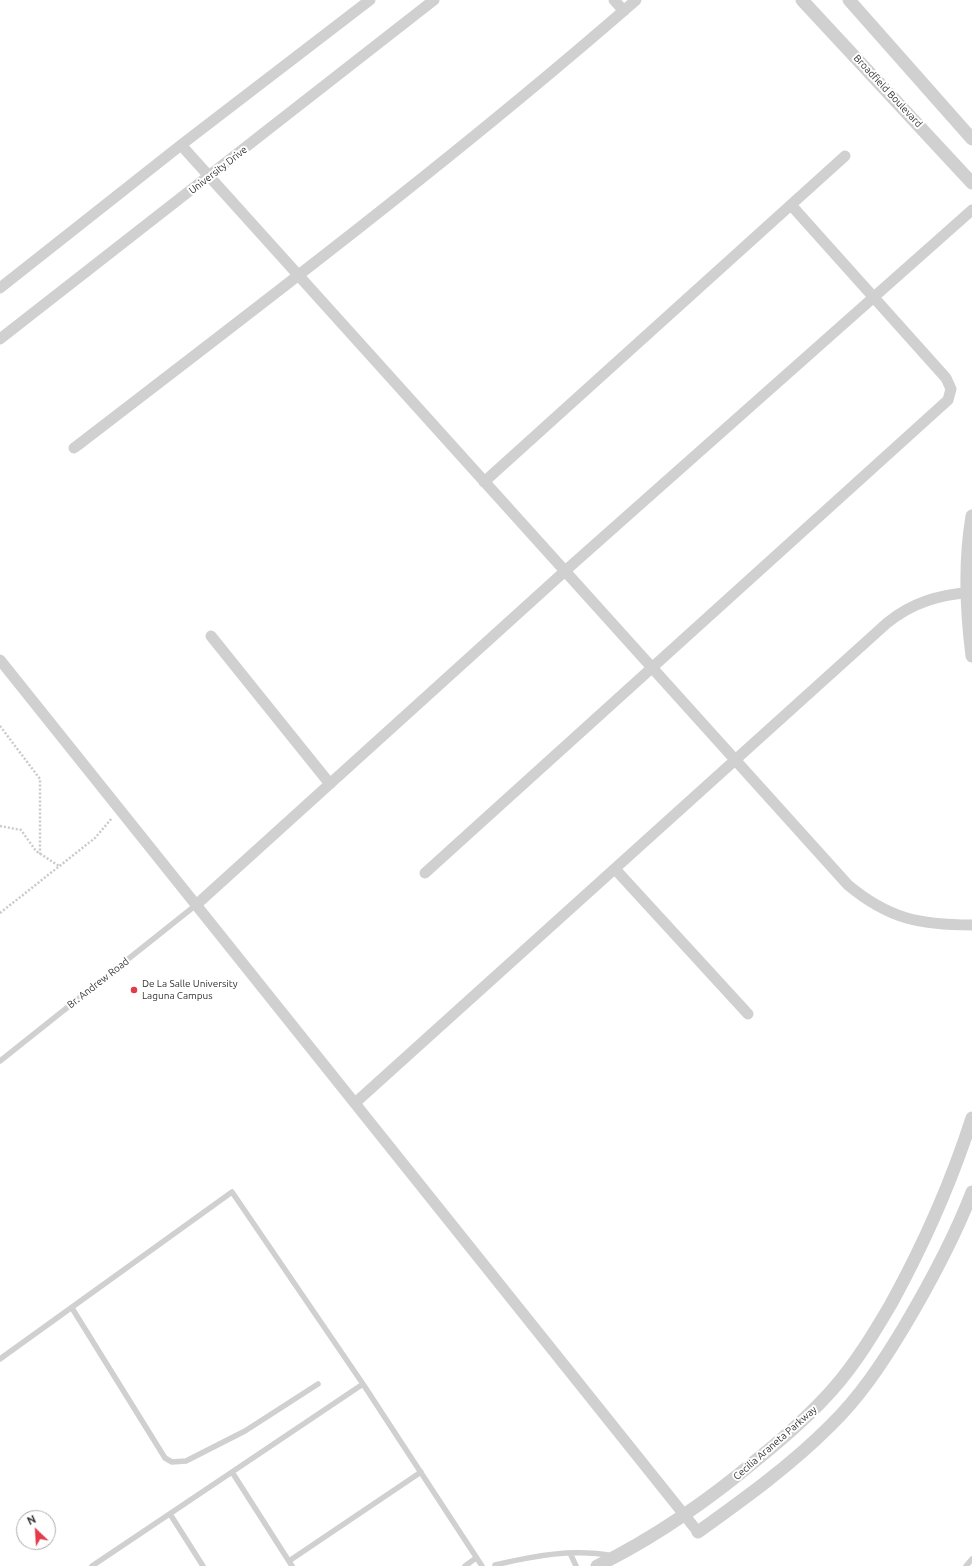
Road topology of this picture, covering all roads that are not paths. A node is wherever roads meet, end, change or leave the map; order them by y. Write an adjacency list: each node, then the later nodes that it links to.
1 (370, 0): 9 (street)
2 (434, 0): 11 (street, University Drive)
3 (614, 0): 7 (street)
4 (636, 0): 7 (street)
5 (802, 0): 12 (street, Broadfield Boulevard)
6 (849, 0): 8 (street)
7 (624, 11): 15 (street)
8 (972, 139)
9 (181, 144): 11 (street); 16 (street)
10 (845, 156): 13 (street)
11 (209, 178): 15 (street); 18 (street, University Drive)
12 (972, 183)
13 (791, 205): 17 (street); 20 (street)
14 (972, 210): 17 (street)
15 (298, 276): 19 (street); 20 (street)
16 (0, 288)
17 (874, 298): 22 (street); 27 (street)
18 (0, 339)
19 (74, 448)
20 (484, 482): 22 (street)
21 (972, 516): 23 (street)
22 (565, 571): 27 (street); 29 (street)
23 (969, 592): 25 (street); 28 (street)
24 (210, 636): 29 (street)
25 (972, 656)
26 (0, 660): 32 (street)
27 (652, 667): 28 (street); 31 (street)
28 (736, 760): 30 (street); 33 (street)
29 (330, 784): 32 (street)
30 (615, 869): 34 (street); 36 (street)
31 (425, 873)
32 (196, 905): 35 (lane, Br. Andrew Road); 36 (street)
33 (972, 925)
34 (748, 1014)
35 (0, 1061)
36 (355, 1103): 46 (street)
37 (972, 1118): 46 (street, Cecilia Araneta Parkway)
38 (972, 1192): 47 (street)
39 (72, 1308): 40 (lane); 41 (lane); 42 (lane)
40 (0, 1359)
41 (318, 1384)
42 (363, 1384): 43 (lane); 44 (lane)
43 (232, 1472): 45 (lane); 52 (lane)
44 (421, 1472): 50 (lane); 52 (lane)
45 (170, 1514): 53 (lane); 54 (lane)
46 (685, 1515): 47 (street); 49 (street, Cecilia Araneta Parkway)
47 (698, 1532)
48 (570, 1553): 49 (lane); 57 (lane); 58 (lane)
49 (616, 1556): 59 (street, Cecilia Araneta Parkway)
50 (476, 1558): 55 (lane); 56 (lane)
51 (972, 1559): 60 (lane)
52 (290, 1563)
53 (92, 1566)
54 (203, 1566)
55 (465, 1566)
56 (482, 1566)
57 (495, 1566)
58 (576, 1566)
59 (597, 1566)
60 (966, 1566)

